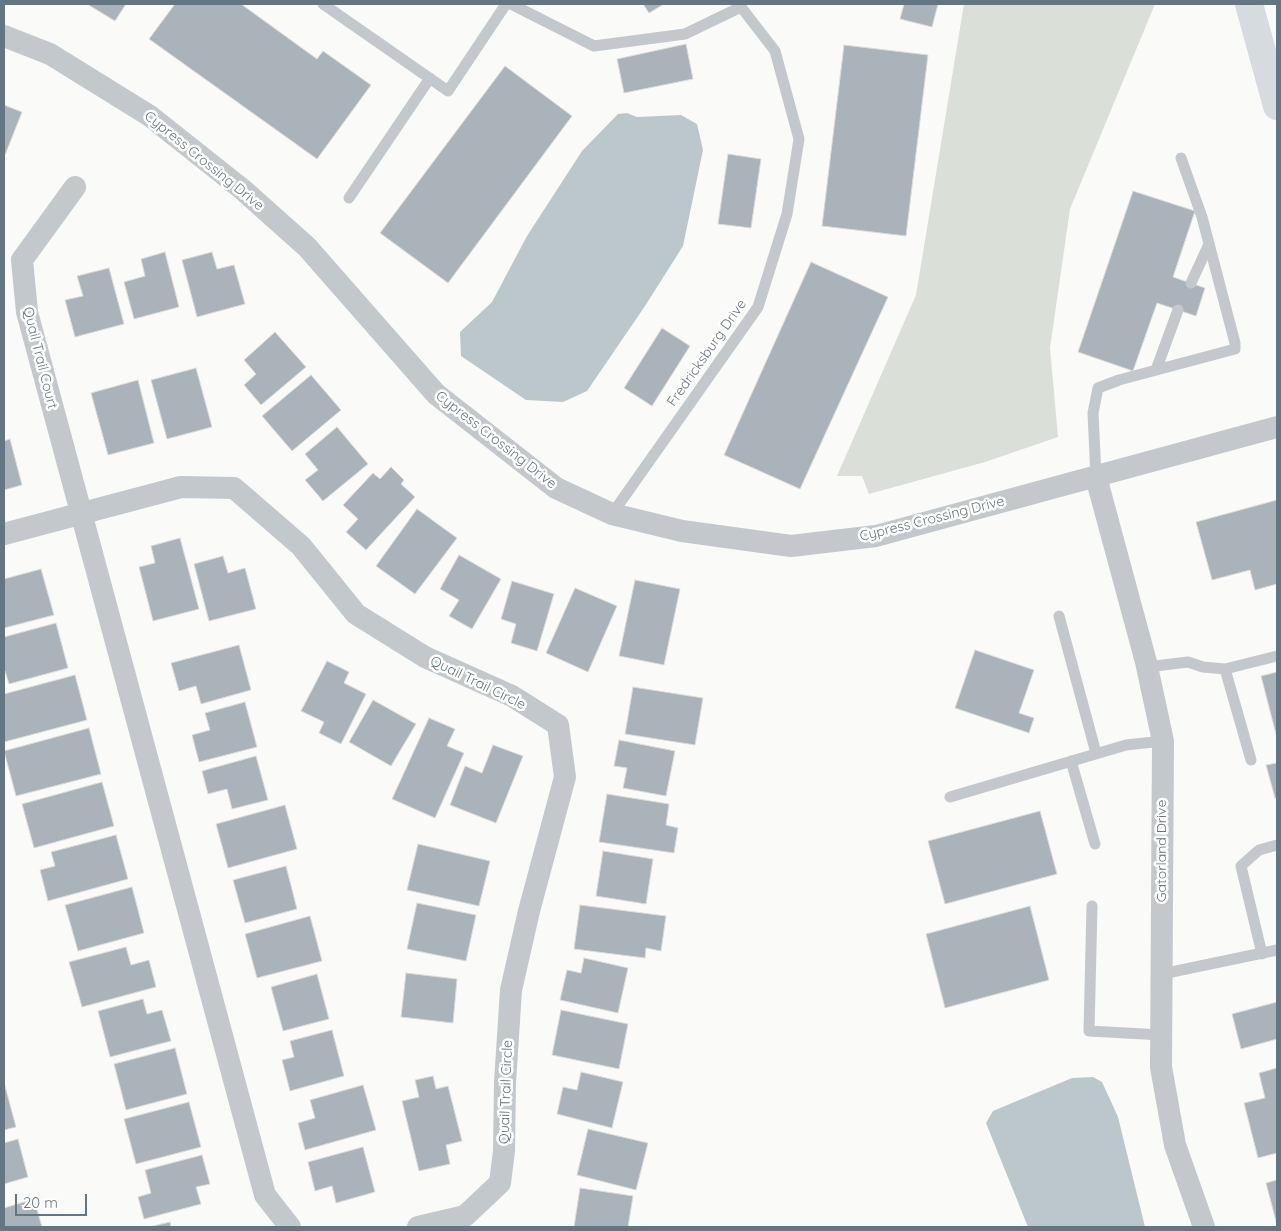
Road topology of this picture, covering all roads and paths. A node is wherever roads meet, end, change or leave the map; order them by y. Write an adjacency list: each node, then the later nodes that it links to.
1 (323, 4): 7 (lane)
2 (506, 4): 7 (lane)
3 (511, 4): 5 (lane, Fredricksburg Drive)
4 (1249, 4): 8 (main road)
5 (743, 5): 19 (lane, Fredricksburg Drive)
6 (4, 36): 19 (street, Cypress Crossing Drive)
7 (430, 78): 11 (lane)
8 (1277, 106)
9 (1181, 158): 12 (lane)
10 (75, 187): 18 (street, Quail Trail Court)
11 (349, 198)
12 (1209, 244): 13 (lane); 15 (lane)
13 (1191, 283)
14 (1178, 310): 15 (lane)
15 (1156, 370): 17 (lane)
16 (1277, 427): 17 (street, Cypress Crossing Drive)
17 (1096, 477): 19 (street, Cypress Crossing Drive); 23 (street, Gatorland Drive)
18 (81, 513): 20 (street, Quail Trail Circle); 37 (street); 38 (street, Quail Trail Circle)
19 (612, 514)
20 (4, 534)
21 (1060, 616): 26 (lane)
22 (1277, 656): 24 (lane)
23 (1147, 667): 24 (lane); 25 (street, Gatorland Drive)
24 (1225, 669): 27 (lane)
25 (1163, 741): 26 (lane); 35 (street, Gatorland Drive)
26 (1096, 753): 28 (lane)
27 (1251, 760)
28 (1071, 761): 29 (lane); 30 (lane)
29 (950, 797)
30 (1095, 844)
31 (1277, 845): 34 (lane)
32 (1092, 906): 36 (lane)
33 (1277, 950): 34 (lane)
34 (1262, 954): 35 (lane)
35 (1162, 974): 36 (street, Gatorland Drive)
36 (1162, 1035): 39 (street, Gatorland Drive)
37 (290, 1227)
38 (418, 1227)
39 (1204, 1227)

